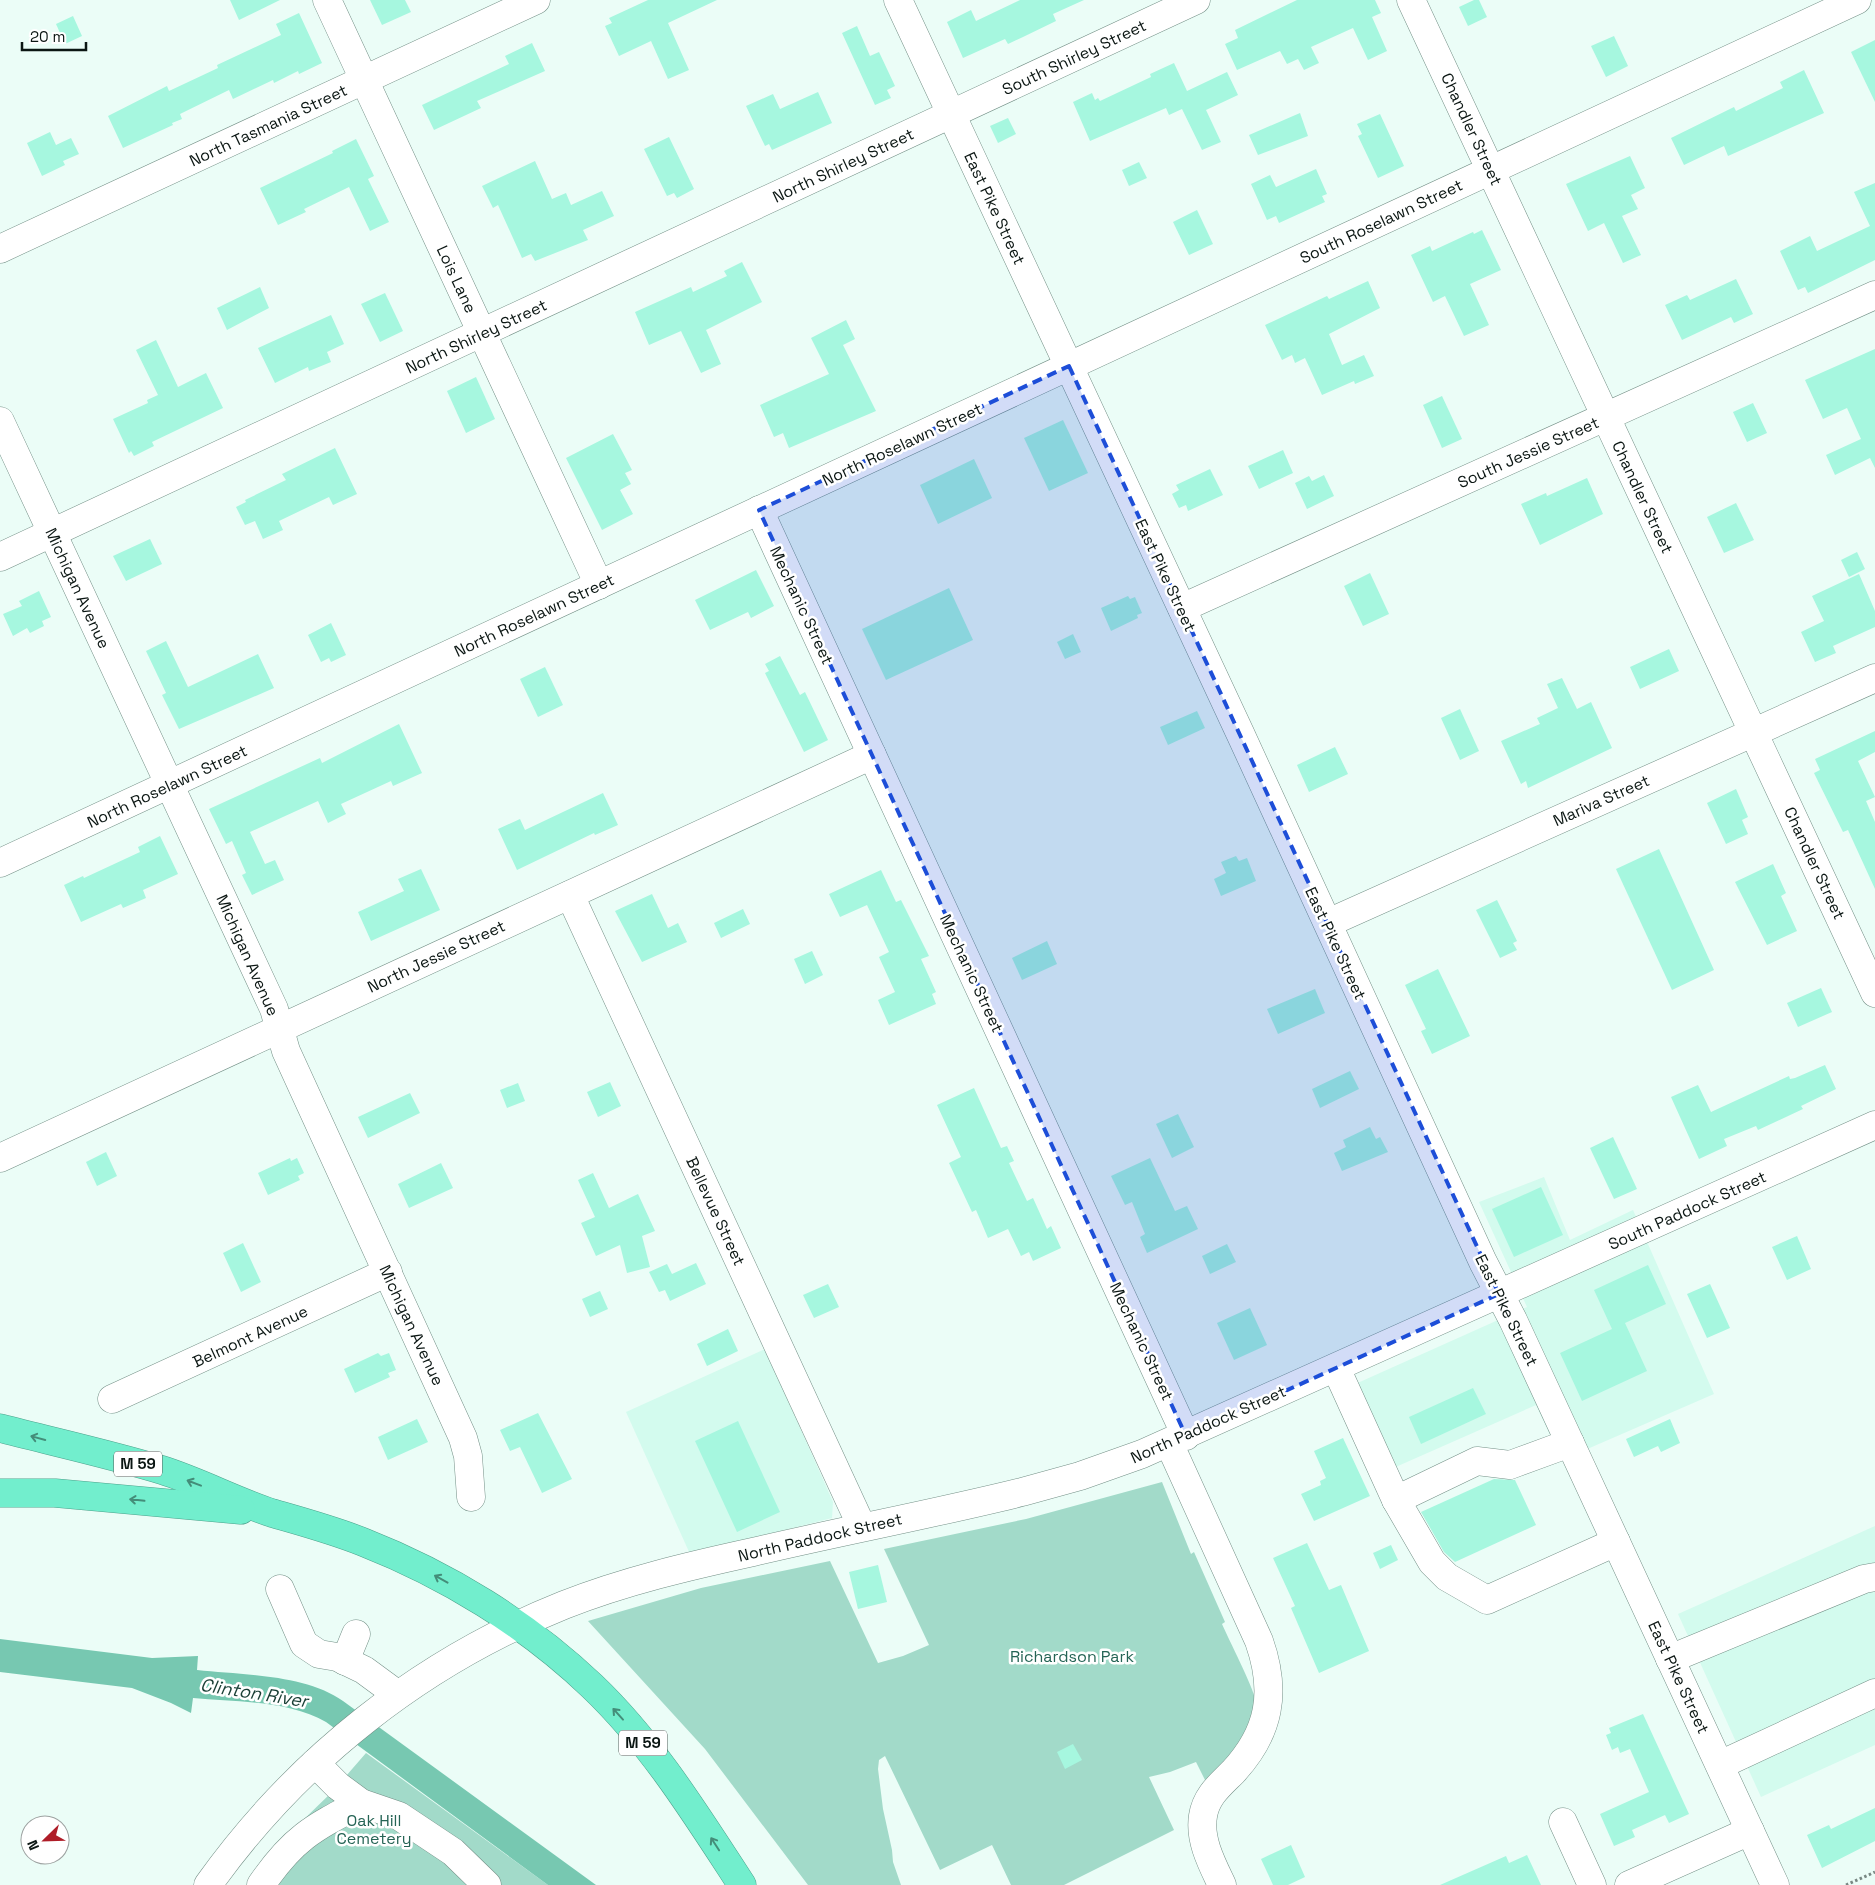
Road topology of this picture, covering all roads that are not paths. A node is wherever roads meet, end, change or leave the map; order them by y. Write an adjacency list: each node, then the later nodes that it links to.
1 (327, 0): 7 (street, Lois Lane)
2 (536, 0): 7 (street, North Tasmania Street)
3 (898, 0): 8 (street, East Pike Street)
4 (1196, 0): 8 (street, South Shirley Street)
5 (1411, 0): 9 (street, Chandler Street)
6 (1857, 0): 9 (street, South Roselawn Street)
7 (364, 80): 10 (street, North Tasmania Street); 12 (street, Lois Lane)
8 (951, 114): 12 (street, North Shirley Street); 13 (street, East Pike Street)
9 (1490, 170): 13 (street, South Roselawn Street); 14 (street, Chandler Street)
10 (0, 249)
11 (1875, 296): 14 (street, South Jessie Street)
12 (482, 333): 17 (street, North Shirley Street); 19 (street, Lois Lane)
13 (1069, 366): 16 (street, North Roselawn Street); 20 (street, East Pike Street)
14 (1605, 417): 20 (street, South Jessie Street); 22 (street, Chandler Street)
15 (0, 421): 17 (street, Michigan Avenue)
16 (759, 510): 19 (street, North Roselawn Street); 23 (street, Mechanic Street)
17 (52, 533): 18 (street, North Shirley Street); 24 (street, Michigan Avenue)
18 (0, 557)
19 (599, 585): 24 (street, North Roselawn Street)
20 (1182, 608): 27 (street, East Pike Street)
21 (1875, 678): 22 (street, Mariva Street)
22 (1754, 732): 27 (street, Mariva Street); 28 (street, Chandler Street)
23 (872, 755): 26 (street, North Jessie Street); 37 (street, Mechanic Street)
24 (170, 785): 25 (street, North Roselawn Street); 29 (street, Michigan Avenue)
25 (0, 864)
26 (570, 895): 29 (street, North Jessie Street); 43 (street, Bellevue Street)
27 (1328, 923): 33 (street, East Pike Street)
28 (1875, 992)
29 (280, 1028): 31 (street, North Jessie Street); 32 (street, Michigan Avenue)
30 (1875, 1125): 33 (street, South Paddock Street)
31 (0, 1158)
32 (388, 1272): 35 (street, Belmont Avenue); 40 (street, Michigan Avenue)
33 (1499, 1294): 34 (street, North Paddock Street); 38 (street, East Pike Street)
34 (1336, 1368): 37 (street, North Paddock Street); 41 (street)
35 (112, 1399)
36 (0, 1428): 42 (highway, M 59, one-way to 36)
37 (1177, 1439): 43 (street, North Paddock Street); 62 (street, Mechanic Street)
38 (1570, 1443): 41 (street); 44 (street, East Pike Street)
39 (0, 1493): 42 (highway, one-way to 39)
40 (471, 1497)
41 (1396, 1500): 44 (street)
42 (272, 1513): 47 (highway, M 59, one-way to 42)
43 (862, 1527): 47 (street, North Paddock Street)
44 (1616, 1542): 49 (street, East Pike Street)
45 (1875, 1577): 49 (street)
46 (280, 1589): 50 (street)
47 (517, 1625): 52 (street, North Paddock Street); 61 (highway, M 59, one-way to 47)
48 (356, 1634): 50 (street)
49 (1670, 1659): 54 (street, East Pike Street)
50 (345, 1661): 52 (street)
51 (1875, 1693): 54 (street)
52 (389, 1701): 53 (street, North Paddock Street)
53 (323, 1756): 55 (street); 58 (street, North Paddock Street)
54 (1720, 1766): 57 (street, East Pike Street)
55 (361, 1802): 59 (street); 60 (street)
56 (1564, 1822): 63 (street)
57 (1750, 1831): 64 (street); 65 (street, East Pike Street)
58 (208, 1885)
59 (261, 1885)
60 (487, 1885)
61 (742, 1885)
62 (1222, 1885)
63 (1592, 1885)
64 (1629, 1885)
65 (1775, 1885)

